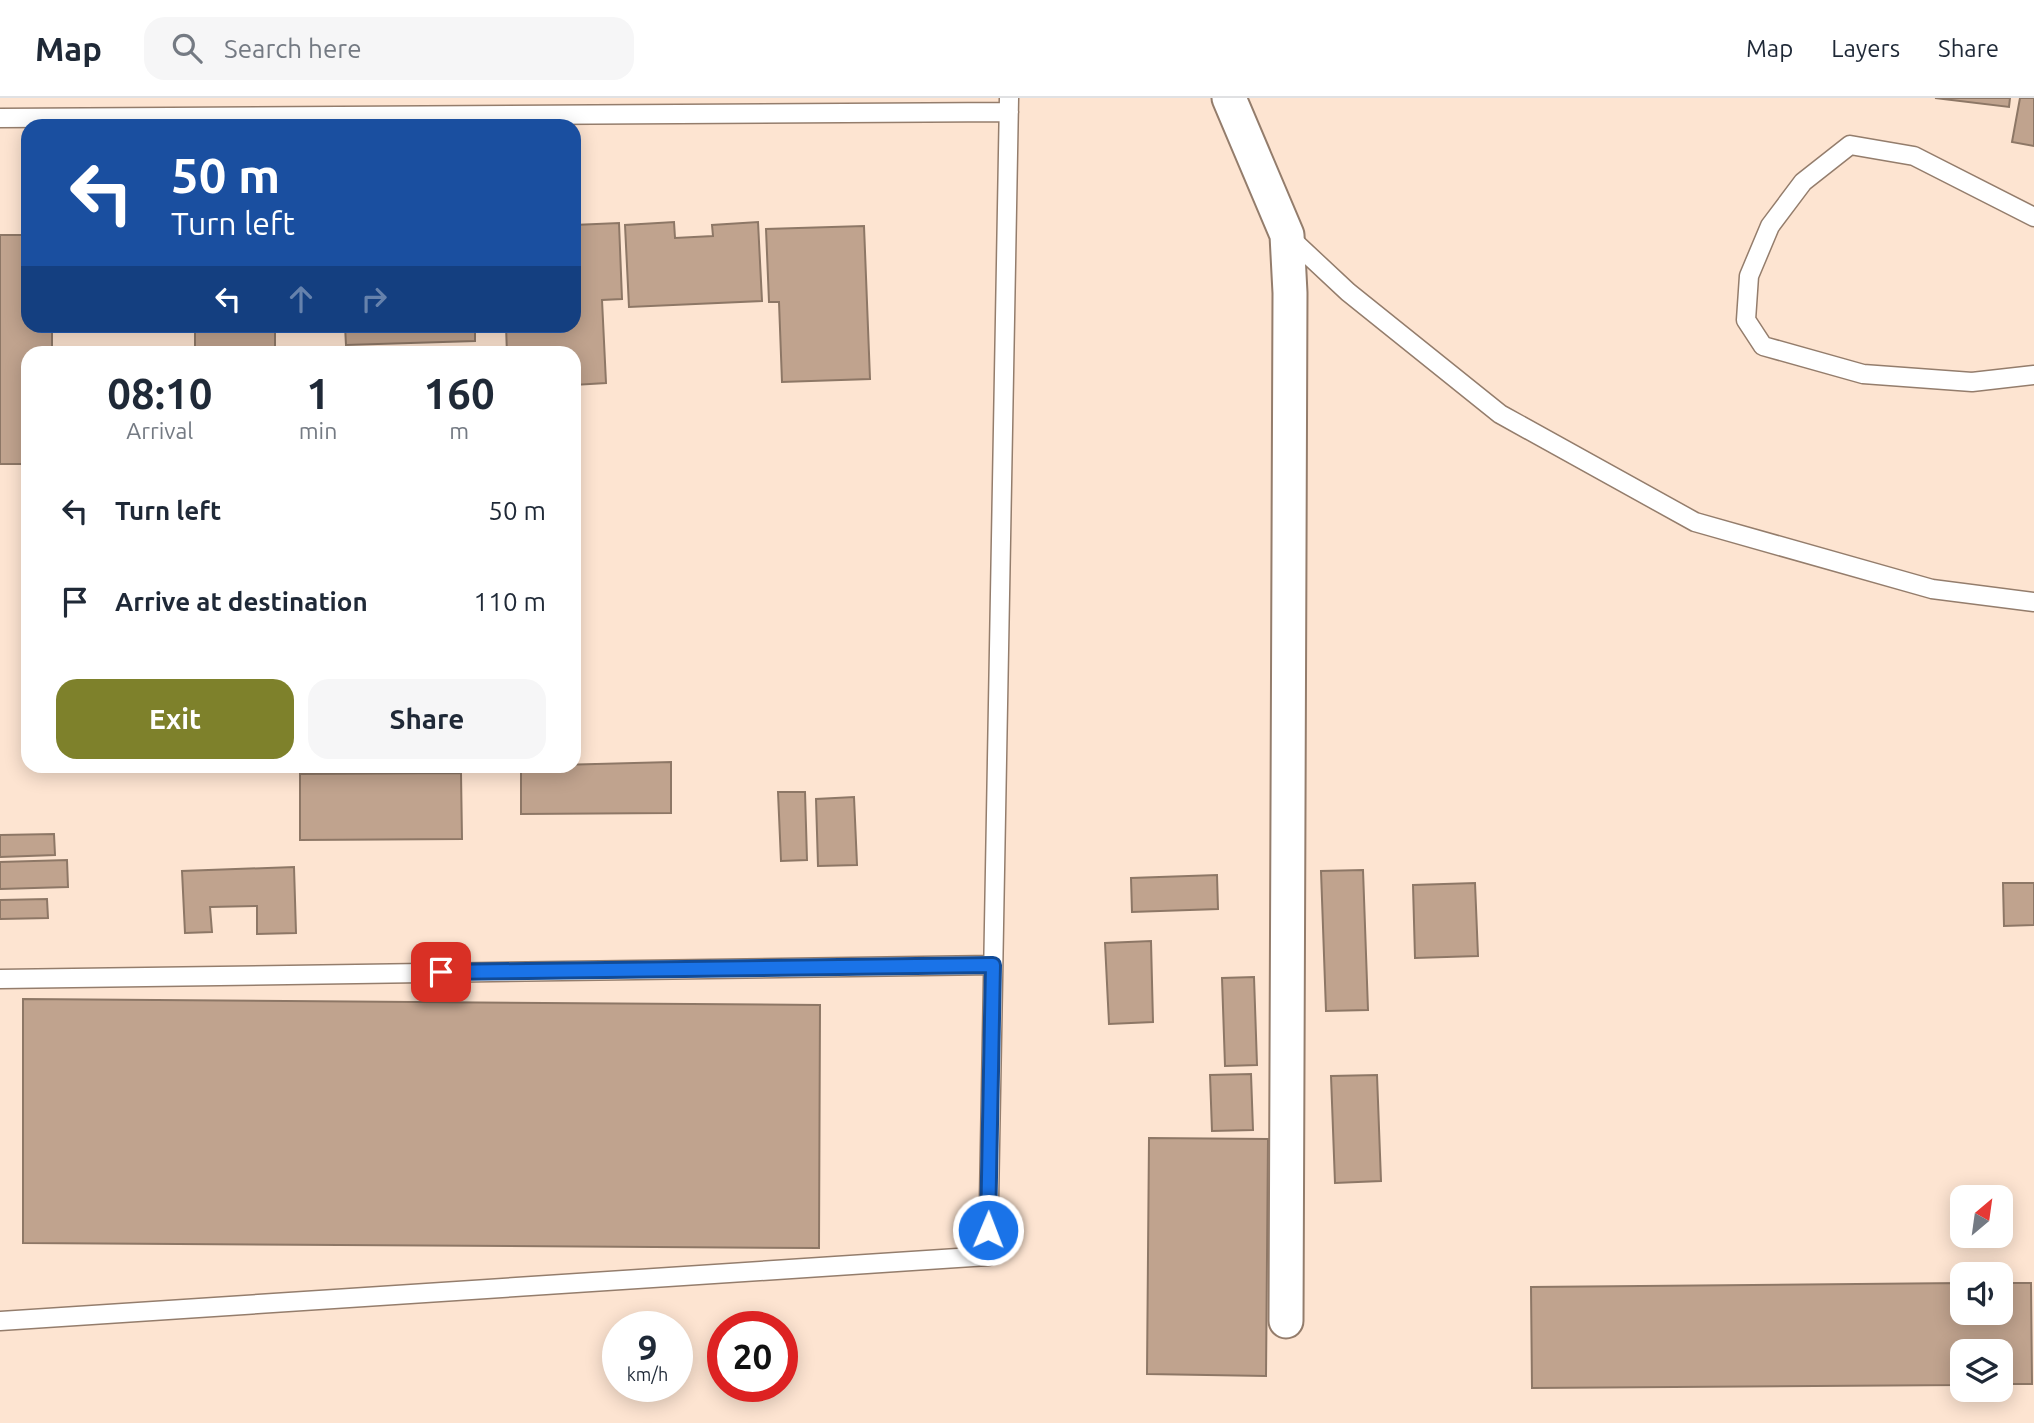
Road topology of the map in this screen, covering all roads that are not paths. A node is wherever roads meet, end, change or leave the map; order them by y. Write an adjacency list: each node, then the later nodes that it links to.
1 (1228, 98): 5 (street)
2 (1009, 105): 3 (lane); 8 (lane)
3 (0, 118)
4 (2034, 217): 6 (lane)
5 (1287, 235): 7 (lane); 11 (street)
6 (2034, 375)
7 (2034, 602)
8 (993, 965): 9 (lane); 10 (lane)
9 (0, 979)
10 (0, 1321)
11 (1286, 1321)

